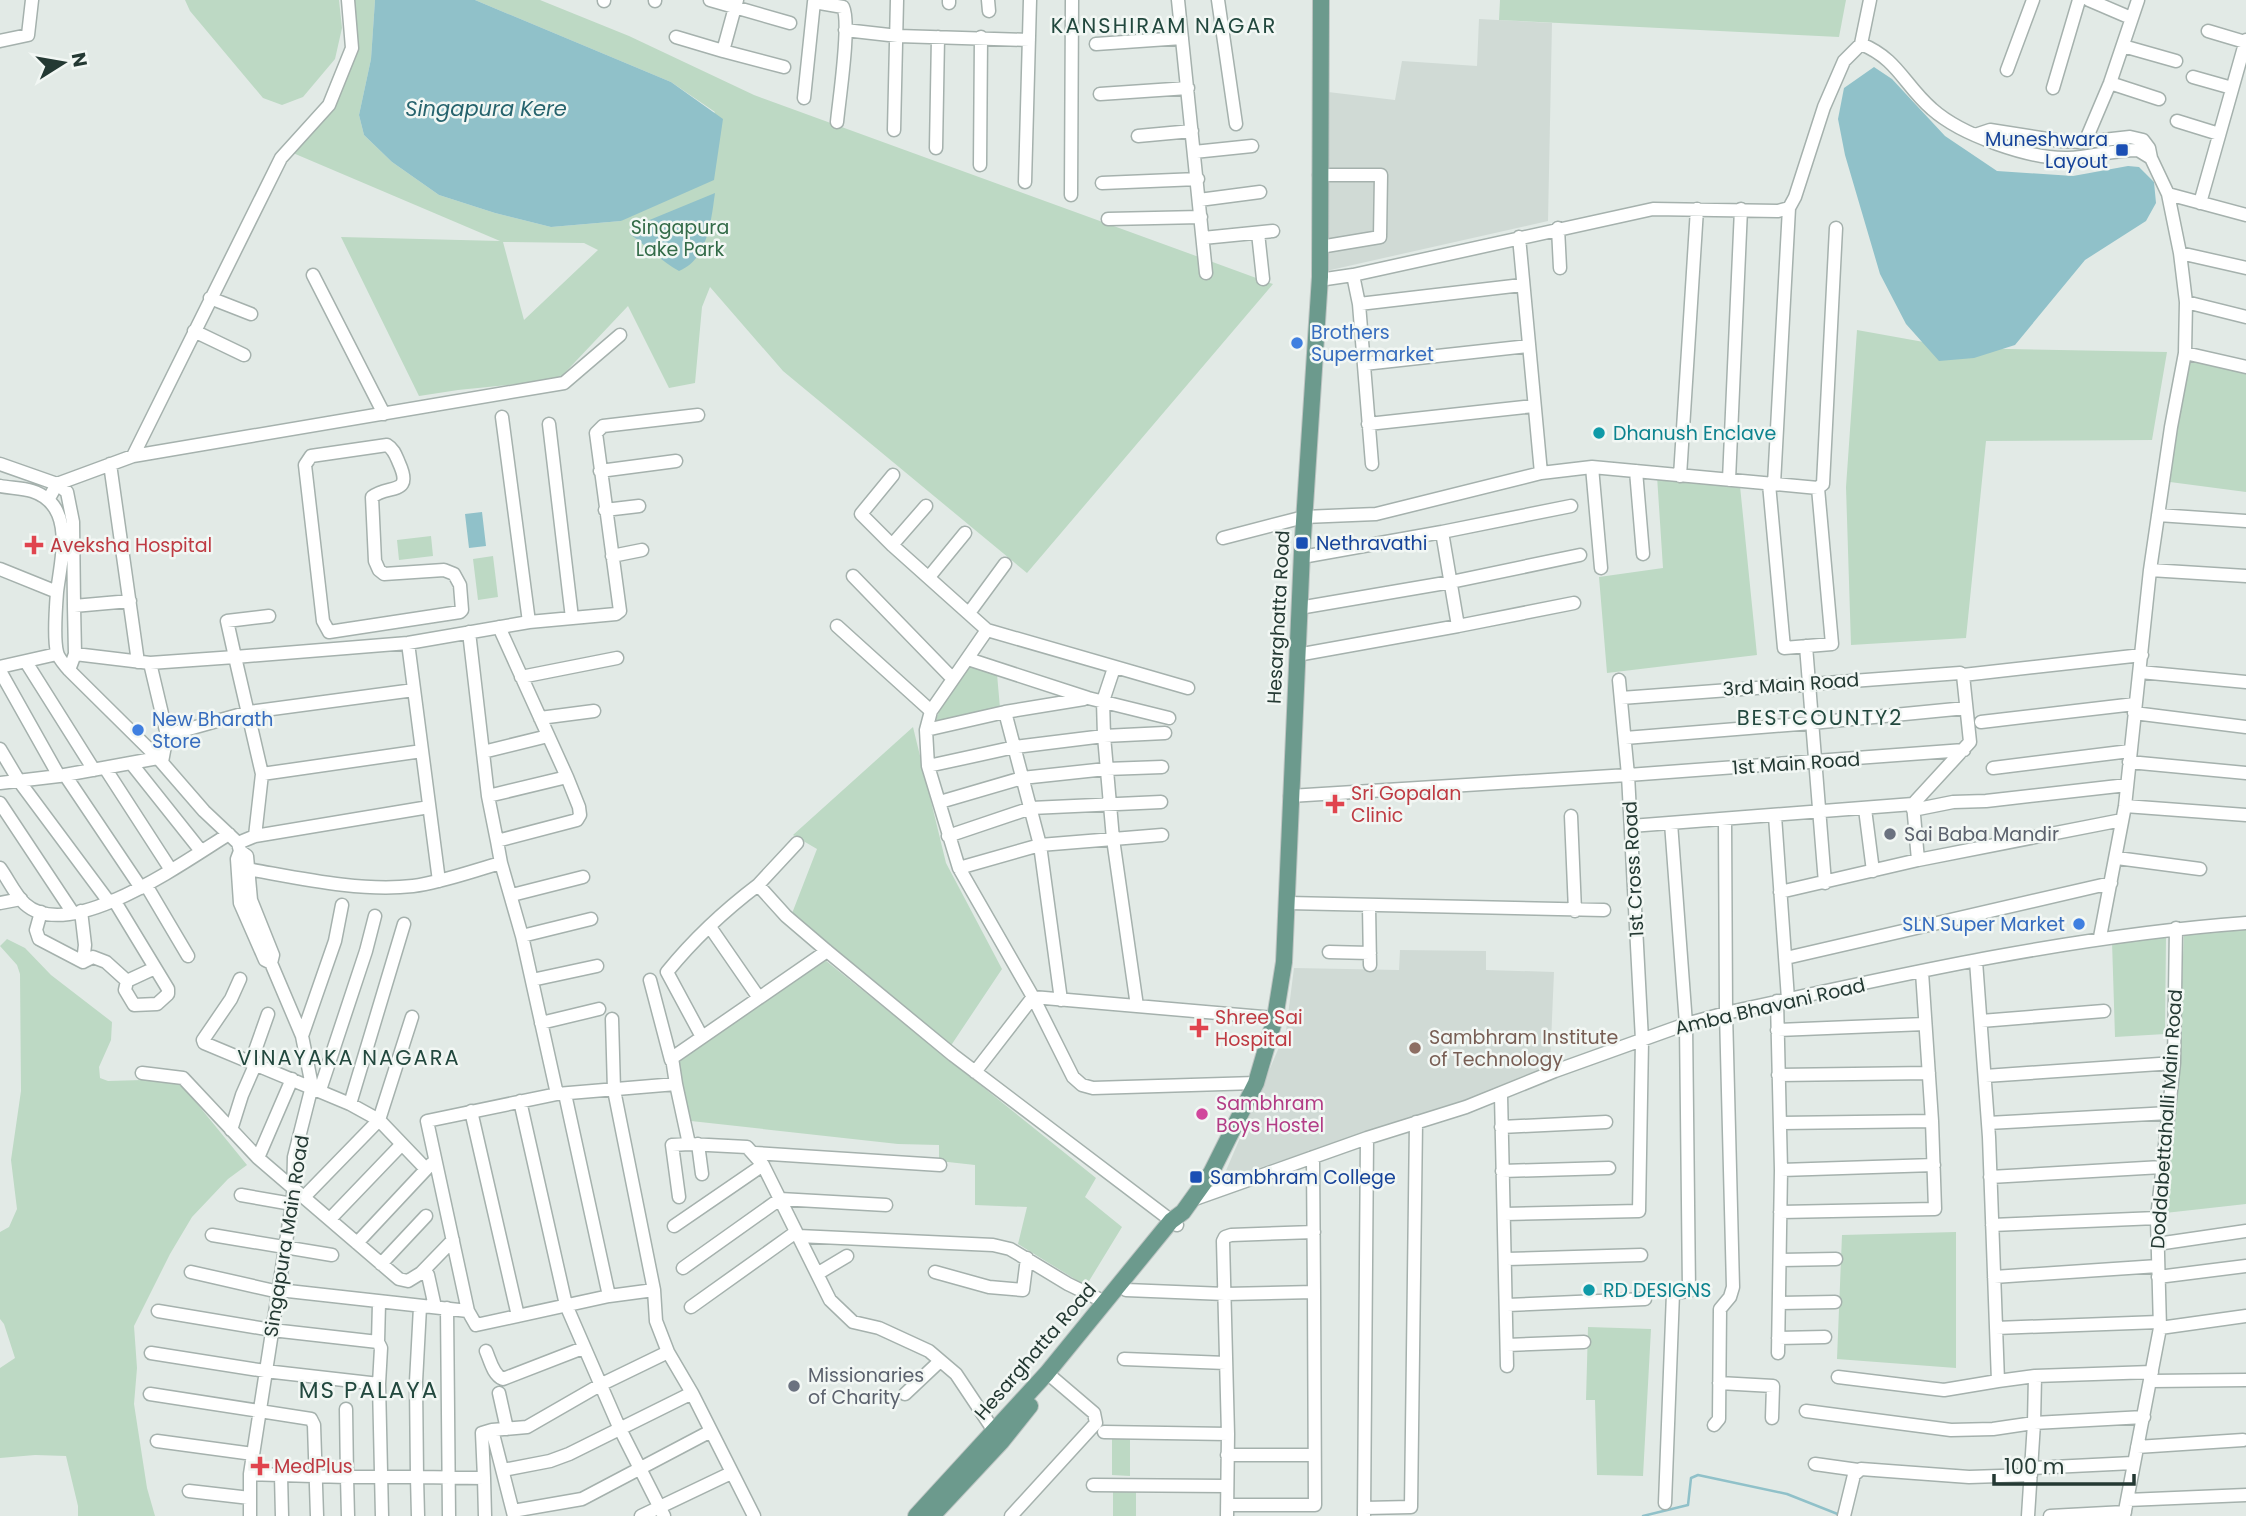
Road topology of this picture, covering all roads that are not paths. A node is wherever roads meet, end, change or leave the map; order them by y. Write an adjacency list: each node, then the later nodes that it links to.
1 (32, 0): 26 (street)
2 (348, 0): 88 (street)
3 (710, 0): 15 (street)
4 (897, 0): 20 (street)
5 (1030, 0): 25 (street)
6 (1072, 0): 63 (street)
7 (1178, 0): 24 (street)
8 (1218, 0): 45 (street)
9 (1321, 0): 57 (main road, Hesarghatta Road)
10 (1870, 0): 29 (street)
11 (2033, 0): 34 (street)
12 (2078, 0): 38 (street)
13 (2089, 0): 16 (street)
14 (2138, 0): 16 (street)
15 (736, 3): 17 (street); 31 (street)
16 (2131, 18): 30 (street)
17 (790, 23)
18 (845, 30): 20 (street); 41 (street); 44 (street)
19 (2208, 31): 27 (street)
20 (898, 36): 22 (street); 46 (street)
21 (676, 37): 31 (street)
22 (938, 37): 23 (street); 53 (street)
23 (981, 37): 25 (street); 56 (street)
24 (1182, 38): 28 (street); 37 (street)
25 (1029, 40): 59 (street)
26 (0, 41)
27 (2246, 41): 39 (street)
28 (1096, 44)
29 (1861, 44): 49 (street); 66 (street)
30 (2123, 46): 32 (street); 36 (street)
31 (723, 51): 33 (street)
32 (2176, 61)
33 (784, 67)
34 (2007, 70)
35 (2193, 77): 39 (street)
36 (2110, 83): 42 (street); 51 (street)
37 (1188, 88): 40 (street); 47 (street)
38 (2053, 88)
39 (2232, 88): 48 (street)
40 (1100, 94)
41 (804, 97)
42 (2159, 99)
43 (2177, 121): 48 (street)
44 (837, 122)
45 (1236, 124)
46 (894, 130)
47 (1192, 131): 50 (street); 54 (street)
48 (2220, 134): 65 (street)
49 (1975, 135): 51 (street); 55 (street)
50 (1138, 136)
51 (2085, 142): 55 (street)
52 (1252, 146): 54 (street)
53 (936, 148)
54 (1194, 152): 58 (street)
55 (2151, 159): 62 (street)
56 (980, 165)
57 (1319, 175): 78 (main road, Hesarghatta Road); 78 (street)
58 (1198, 179): 60 (street); 64 (street)
59 (1025, 182)
60 (1102, 183)
61 (1260, 192): 64 (street)
62 (2168, 194): 65 (street); 79 (street)
63 (1071, 195)
64 (1199, 200): 70 (street)
65 (2200, 203): 69 (street)
66 (1789, 208): 68 (street); 119 (street)
67 (1697, 209): 68 (street); 72 (street); 116 (street)
68 (1741, 209): 117 (street)
69 (2245, 211)
70 (1201, 217): 71 (street); 77 (street)
71 (1108, 219)
72 (1558, 228): 76 (street); 80 (street)
73 (1836, 228): 121 (street)
74 (1273, 231): 75 (street)
75 (1258, 233): 77 (street); 85 (street)
76 (1518, 237): 84 (street); 87 (street)
77 (1203, 238): 82 (street)
78 (1320, 247): 86 (main road, Hesarghatta Road)
79 (2180, 253): 81 (street); 89 (street)
80 (1560, 268)
81 (2246, 268)
82 (1206, 273)
83 (313, 275): 101 (street)
84 (1353, 275): 86 (street); 90 (street)
85 (1263, 279)
86 (1319, 280): 128 (main road, Hesarghatta Road)
87 (1522, 285): 90 (street); 95 (street)
88 (210, 298): 91 (street); 93 (street)
89 (2186, 302): 92 (street); 96 (street)
90 (1359, 304): 98 (street)
91 (251, 314)
92 (2246, 317)
93 (194, 331): 97 (street); 106 (street)
94 (620, 335): 101 (street)
95 (1528, 346): 98 (street); 100 (street)
96 (2185, 353): 99 (street); 127 (street)
97 (244, 355)
98 (1364, 364): 105 (street)
99 (2246, 367)
100 (1534, 406): 105 (street); 114 (street)
101 (384, 414): 106 (street)
102 (698, 415): 112 (street)
103 (502, 417): 157 (street)
104 (549, 424): 156 (street)
105 (1368, 424): 110 (street)
106 (133, 456): 109 (street)
107 (676, 461): 112 (street)
108 (0, 464): 118 (street)
109 (110, 464): 118 (street); 148 (street)
110 (1372, 464)
111 (1592, 467): 113 (street); 114 (street); 140 (street)
112 (600, 471): 126 (street)
113 (1636, 471): 116 (street); 135 (street)
114 (1541, 472): 128 (street)
115 (893, 475): 133 (street)
116 (1680, 475): 117 (street)
117 (1730, 480): 119 (street)
118 (57, 484): 122 (street); 150 (street)
119 (1772, 484): 121 (street); 166 (street)
120 (0, 486): 122 (street)
121 (1818, 488): 166 (street)
122 (48, 500): 147 (street)
123 (639, 506): 126 (street)
124 (926, 506): 133 (street)
125 (1571, 506): 130 (street)
126 (606, 510): 137 (street)
127 (2158, 515): 129 (street); 142 (street)
128 (1304, 517): 132 (street); 138 (main road, Hesarghatta Road)
129 (2246, 522)
130 (1442, 532): 138 (street); 146 (street)
131 (965, 533): 145 (street)
132 (1223, 538)
133 (892, 545): 145 (street)
134 (642, 550): 137 (street)
135 (1643, 554)
136 (1580, 555): 146 (street)
137 (612, 556): 156 (street)
138 (1302, 557): 151 (main road, Hesarghatta Road)
139 (1005, 564): 152 (street)
140 (1601, 568)
141 (0, 569): 147 (street)
142 (2150, 570): 144 (street); 170 (street)
143 (853, 576): 182 (street)
144 (2246, 576)
145 (929, 577): 152 (street)
146 (1451, 582): 151 (street); 159 (street)
147 (57, 592): 167 (street)
148 (130, 601): 150 (street); 175 (street)
149 (1574, 603): 159 (street)
150 (74, 606): 168 (street)
151 (1299, 608): 169 (main road, Hesarghatta Road)
152 (969, 613): 161 (street)
153 (269, 615): 171 (street)
154 (436, 616): 155 (street); 155 (street); 163 (street)
155 (420, 618): 164 (street)
156 (572, 618): 157 (street)
157 (529, 622): 160 (street)
158 (837, 626): 194 (street)
159 (1458, 626): 169 (street)
160 (499, 627): 162 (street); 181 (street)
161 (987, 630): 173 (street); 176 (street)
162 (469, 632): 163 (street); 212 (street)
163 (440, 637): 164 (street)
164 (424, 640): 165 (street)
165 (408, 643): 171 (street); 187 (street)
166 (1806, 646): 184 (street)
167 (57, 654): 174 (street); 178 (street, Singapura Main Road)
168 (75, 654): 175 (street); 178 (street)
169 (1297, 655): 232 (main road, Hesarghatta Road)
170 (2142, 655): 179 (street); 180 (street, 3rd Main Road)
171 (235, 657): 175 (street); 195 (street)
172 (617, 658): 181 (street)
173 (968, 659): 182 (street); 188 (street)
174 (26, 662): 177 (street); 220 (street)
175 (144, 663): 204 (street)
176 (1114, 668): 186 (street); 190 (street)
177 (0, 669): 225 (street)
178 (69, 670): 214 (street, Singapura Main Road)
179 (2140, 672): 185 (street); 192 (street)
180 (1961, 674): 184 (street, 3rd Main Road); 191 (street)
181 (521, 677): 197 (street)
182 (953, 679): 194 (street)
183 (1619, 680): 189 (street, 1st Cross Road)
184 (1809, 682): 189 (street, 3rd Main Road); 200 (street)
185 (2246, 682)
186 (1188, 688)
187 (414, 690): 195 (street); 211 (street)
188 (1088, 698): 190 (street); 196 (street)
189 (1621, 698): 207 (street, 1st Cross Road)
190 (1103, 701): 198 (street); 206 (street)
191 (1966, 708): 200 (street); 210 (street)
192 (2134, 709): 199 (street); 201 (street); 213 (street)
193 (594, 711): 197 (street)
194 (932, 711): 202 (street)
195 (249, 712): 204 (street); 223 (street)
196 (1005, 712): 202 (street); 208 (street)
197 (540, 718): 205 (street)
198 (1169, 718)
199 (1981, 722)
200 (1812, 723): 207 (street); 215 (street)
201 (2246, 727)
202 (926, 730): 217 (street)
203 (1165, 733): 206 (street)
204 (167, 735): 214 (street)
205 (548, 736): 212 (street); 226 (street)
206 (1104, 736): 208 (street); 221 (street)
207 (1625, 738): 224 (street, 1st Cross Road)
208 (1014, 747): 217 (street); 227 (street)
209 (0, 749): 228 (street)
210 (1964, 750): 215 (street, 1st Main Road); 239 (street)
211 (422, 751): 223 (street); 238 (street)
212 (483, 752): 231 (street)
213 (2130, 757): 219 (street); 222 (street); 230 (street)
214 (160, 760): 216 (street); 255 (street, Singapura Main Road)
215 (1815, 761): 224 (street, 1st Main Road); 242 (street)
216 (131, 763): 220 (street); 258 (street)
217 (928, 766): 233 (street)
218 (1162, 767): 221 (street)
219 (1993, 768)
220 (100, 769): 225 (street); 266 (street)
221 (1106, 769): 227 (street); 236 (street)
222 (2246, 773)
223 (262, 774): 250 (street)
224 (1628, 775): 232 (street, 1st Main Road); 249 (street, 1st Cross Road)
225 (62, 776): 228 (street); 273 (street)
226 (567, 777): 231 (street); 254 (street)
227 (1021, 778): 233 (street); 240 (street)
228 (19, 781): 229 (street); 277 (street)
229 (0, 783)
230 (2127, 785): 237 (street); 239 (street)
231 (488, 796): 254 (street)
232 (1290, 796): 280 (main road, Hesarghatta Road)
233 (940, 802): 252 (street)
234 (1161, 802): 236 (street)
235 (0, 803): 286 (street)
236 (1110, 805): 240 (street); 253 (street)
237 (2125, 806): 243 (street); 247 (street)
238 (429, 807): 250 (street); 269 (street)
239 (1913, 807): 241 (street); 260 (street)
240 (1031, 808): 252 (street); 257 (street)
241 (1865, 808): 242 (street); 267 (street)
242 (1819, 812): 245 (street); 270 (street)
243 (2246, 815)
244 (1572, 816): 283 (street)
245 (1775, 816): 246 (street); 274 (street)
246 (1725, 819): 248 (street); 315 (street)
247 (2122, 820): 259 (street); 260 (street)
248 (1671, 823): 249 (street); 322 (street)
249 (1631, 825): 327 (street, 1st Cross Road)
250 (255, 835): 255 (street)
251 (1162, 835): 253 (street)
252 (948, 836): 263 (street)
253 (1114, 839): 257 (street); 312 (street)
254 (497, 841): 261 (street)
255 (236, 843): 258 (street); 264 (street, Singapura Main Road); 278 (street, Singapura Main Road)
256 (797, 843): 272 (street)
257 (1040, 845): 263 (street); 310 (street)
258 (201, 851): 266 (street)
259 (2117, 858): 265 (street); 271 (street)
260 (1918, 860): 267 (street)
261 (501, 863): 269 (street); 275 (street)
262 (0, 868): 276 (street)
263 (959, 868): 308 (street)
264 (247, 869): 269 (street); 278 (street, Singapura Main Road)
265 (2200, 869)
266 (171, 870): 273 (street)
267 (1873, 871): 270 (street)
268 (583, 877): 275 (street)
269 (439, 881)
270 (1825, 883): 274 (street)
271 (2111, 883): 294 (street); 298 (street)
272 (758, 885): 291 (street); 295 (street)
273 (143, 887): 277 (street); 297 (street)
274 (1780, 892): 298 (street)
275 (512, 895): 293 (street)
276 (21, 899): 279 (street); 285 (street)
277 (111, 901): 286 (street); 302 (street)
278 (245, 901): 325 (street, Singapura Main Road)
279 (0, 903)
280 (1288, 903): 282 (street); 318 (main road, Hesarghatta Road)
281 (342, 905): 325 (street)
282 (1370, 906): 283 (street); 296 (street)
283 (1575, 911): 284 (street)
284 (1604, 911)
285 (41, 912): 286 (street); 300 (street)
286 (77, 912): 300 (street)
287 (374, 916): 339 (street)
288 (591, 919): 293 (street)
289 (2246, 923): 292 (street, Amba Bhavani Road)
290 (404, 924): 344 (street)
291 (710, 927): 309 (street); 326 (street)
292 (2176, 928): 294 (street, Amba Bhavani Road); 330 (street, Doddabettahalli Main Road)
293 (522, 936): 305 (street)
294 (2100, 937): 299 (street, Amba Bhavani Road)
295 (827, 951): 309 (street); 331 (street)
296 (1329, 953)
297 (188, 956)
298 (1786, 958): 311 (street)
299 (1976, 961): 303 (street, Amba Bhavani Road); 320 (street)
300 (83, 962): 307 (street)
301 (597, 966): 305 (street)
302 (155, 968): 307 (street); 307 (street)
303 (1922, 972): 311 (street, Amba Bhavani Road); 323 (street)
304 (240, 979): 329 (street)
305 (532, 980): 321 (street)
306 (650, 980): 328 (street)
307 (127, 981)
308 (1032, 997): 310 (street); 331 (street); 337 (street)
309 (759, 998): 326 (street)
310 (1061, 1000): 312 (street)
311 (1782, 1000): 315 (street, Amba Bhavani Road); 324 (street)
312 (1137, 1006): 318 (street)
313 (599, 1009): 321 (street)
314 (2104, 1011): 320 (street)
315 (1726, 1013): 322 (street, Amba Bhavani Road); 455 (street)
316 (268, 1014): 329 (street)
317 (412, 1017): 347 (street)
318 (1275, 1018): 337 (main road, Hesarghatta Road)
319 (612, 1019): 340 (street)
320 (1981, 1021): 335 (street)
321 (541, 1023): 341 (street)
322 (1686, 1024): 327 (street, Amba Bhavani Road); 502 (street)
323 (1926, 1024): 324 (street); 333 (street)
324 (1777, 1030): 334 (street)
325 (302, 1036): 339 (street, Singapura Main Road)
326 (702, 1037): 328 (street)
327 (1642, 1040): 342 (street, Amba Bhavani Road); 380 (street, 1st Cross Road)
328 (671, 1059): 338 (street)
329 (254, 1063): 336 (street); 354 (street)
330 (2174, 1063): 335 (street); 346 (street, Doddabettahalli Main Road)
331 (975, 1072): 381 (street)
332 (142, 1073): 354 (street)
333 (1929, 1073): 334 (street); 348 (street)
334 (1778, 1075): 351 (street)
335 (1985, 1076): 352 (street)
336 (292, 1079): 339 (street); 360 (street)
337 (1256, 1083): 381 (main road, Hesarghatta Road)
338 (676, 1084): 340 (street); 357 (street)
339 (316, 1088): 344 (street); 372 (street, Singapura Main Road)
340 (614, 1090): 341 (street); 412 (street)
341 (561, 1094): 343 (street); 416 (street)
342 (1501, 1095): 349 (street, Amba Bhavani Road); 353 (street)
343 (520, 1101): 345 (street); 422 (street)
344 (350, 1104): 347 (street)
345 (471, 1111): 361 (street); 429 (street)
346 (2169, 1113): 352 (street); 365 (street, Doddabettahalli Main Road)
347 (379, 1120): 356 (street); 374 (street)
348 (1932, 1121): 351 (street); 363 (street)
349 (1416, 1122): 355 (street, Amba Bhavani Road); 507 (street)
350 (1606, 1122): 353 (street)
351 (1781, 1123): 368 (street)
352 (1988, 1123): 371 (street)
353 (1501, 1127): 369 (street)
354 (231, 1130): 360 (street)
355 (1367, 1138): 359 (street, Amba Bhavani Road); 506 (street)
356 (402, 1144): 366 (street); 384 (street)
357 (694, 1144): 358 (street); 370 (street); 375 (street)
358 (755, 1153): 362 (street); 364 (street)
359 (1313, 1157): 381 (street, Amba Bhavani Road); 387 (street)
360 (258, 1158): 372 (street)
361 (436, 1160): 366 (street); 391 (street)
362 (940, 1165)
363 (1934, 1165): 368 (street); 379 (street)
364 (763, 1166): 376 (street); 386 (street)
365 (2162, 1167): 371 (street); 383 (street, Doddabettahalli Main Road)
366 (425, 1168): 392 (street)
367 (1609, 1168): 369 (street)
368 (1782, 1170): 379 (street)
369 (1502, 1171): 380 (street)
370 (702, 1174)
371 (1990, 1177): 385 (street)
372 (293, 1186): 374 (street); 377 (street, Singapura Main Road)
373 (241, 1195): 377 (street)
374 (305, 1196): 384 (street)
375 (679, 1197)
376 (780, 1199): 378 (street); 389 (street); 404 (street)
377 (292, 1204): 394 (street, Singapura Main Road)
378 (886, 1205)
379 (1780, 1212): 401 (street)
380 (1504, 1214): 399 (street)
381 (1181, 1215): 411 (main road, Hesarghatta Road)
382 (426, 1216): 402 (street)
383 (2157, 1218): 385 (street); 393 (street, Doddabettahalli Main Road)
384 (330, 1219): 392 (street)
385 (1992, 1225): 410 (street)
386 (674, 1226)
387 (1314, 1231): 414 (street); 415 (street)
388 (2246, 1231): 393 (street)
389 (797, 1234): 398 (street); 409 (street); 425 (street)
390 (212, 1235): 394 (street)
391 (453, 1240): 408 (street); 428 (street)
392 (357, 1243): 402 (street)
393 (2157, 1244): 407 (street, Doddabettahalli Main Road)
394 (286, 1248): 395 (street); 413 (street, Singapura Main Road)
395 (332, 1255)
396 (1641, 1255): 399 (street)
397 (846, 1256): 409 (street)
398 (1027, 1258): 406 (street); 418 (street)
399 (1506, 1259): 423 (street)
400 (1836, 1259): 401 (street)
401 (1781, 1260): 421 (street)
402 (381, 1264): 408 (street)
403 (2246, 1266): 407 (street)
404 (683, 1268)
405 (191, 1272): 413 (street)
406 (934, 1272)
407 (2158, 1272): 410 (street); 431 (street, Doddabettahalli Main Road)
408 (421, 1273): 426 (street)
409 (817, 1275): 445 (street)
410 (1994, 1277): 432 (street)
411 (1123, 1287): 415 (street); 418 (main road, Hesarghatta Road); 452 (main road, Hesarghatta Road)
412 (654, 1290): 416 (street); 441 (street)
413 (279, 1291): 420 (street); 433 (street, Singapura Main Road)
414 (1314, 1292): 415 (street); 481 (street)
415 (1225, 1294): 446 (street)
416 (609, 1296): 422 (street)
417 (1645, 1299): 423 (street)
418 (1105, 1302): 475 (main road, Hesarghatta Road)
419 (1836, 1302): 421 (street)
420 (379, 1303): 424 (street); 436 (street)
421 (1780, 1303): 435 (street)
422 (566, 1305): 429 (street); 439 (street)
423 (1507, 1305): 438 (street)
424 (419, 1307): 426 (street); 495 (street)
425 (691, 1307)
426 (441, 1308): 428 (street); 494 (street)
427 (158, 1311): 433 (street)
428 (468, 1311): 429 (street)
429 (518, 1316)
430 (2246, 1317): 431 (street)
431 (2160, 1325): 432 (street); 451 (street, Doddabettahalli Main Road)
432 (1996, 1328): 454 (street)
433 (272, 1330): 436 (street); 448 (street, Singapura Main Road)
434 (1825, 1337): 435 (street)
435 (1778, 1338): 443 (street)
436 (378, 1342): 456 (street)
437 (1584, 1342): 438 (street)
438 (1507, 1345): 447 (street)
439 (583, 1348): 440 (street); 457 (street)
440 (486, 1351)
441 (668, 1352): 457 (street); 459 (street)
442 (151, 1353): 448 (street)
443 (1778, 1353)
444 (1124, 1359): 446 (street)
445 (940, 1361): 461 (street); 475 (street)
446 (1226, 1363): 474 (street)
447 (1507, 1366)
448 (265, 1371): 456 (street); 464 (street, Singapura Main Road)
449 (2035, 1376): 451 (street); 454 (street); 467 (street)
450 (1838, 1377): 454 (street)
451 (2152, 1377): 453 (street); 465 (street, Doddabettahalli Main Road)
452 (1053, 1378): 475 (main road, Hesarghatta Road); 521 (street)
453 (2246, 1380)
454 (1998, 1381)
455 (1719, 1383): 466 (street); 468 (street)
456 (379, 1384): 493 (street)
457 (600, 1385): 469 (street); 470 (street)
458 (499, 1393): 470 (street)
459 (692, 1393): 469 (street); 472 (street)
460 (150, 1394): 464 (street)
461 (905, 1394)
462 (346, 1409): 492 (street)
463 (1806, 1411): 467 (street)
464 (259, 1412): 479 (street, Singapura Main Road); 491 (street)
465 (2144, 1417): 467 (street); 478 (street, Doddabettahalli Main Road)
466 (1772, 1418)
467 (2034, 1423): 487 (street)
468 (1714, 1425)
469 (620, 1427): 484 (street); 485 (street)
470 (507, 1429): 471 (street)
471 (492, 1430): 485 (street); 496 (street)
472 (711, 1431): 484 (street); 488 (street)
473 (1104, 1432): 474 (street)
474 (1228, 1434): 480 (street)
475 (998, 1436): 510 (main road, Hesarghatta Road)
476 (2244, 1440): 478 (street)
477 (157, 1441): 479 (street)
478 (2137, 1447): 482 (street, Doddabettahalli Main Road)
479 (253, 1454): 489 (street, Singapura Main Road)
480 (1227, 1455): 481 (street); 498 (street)
481 (1314, 1455): 505 (street)
482 (2133, 1463): 487 (street); 503 (street, Doddabettahalli Main Road)
483 (1815, 1464): 486 (street)
484 (639, 1468): 504 (street); 508 (street)
485 (503, 1470): 508 (street)
486 (1858, 1470): 487 (street); 511 (street)
487 (2031, 1472): 522 (street)
488 (731, 1473): 504 (street); 509 (street)
489 (250, 1474): 490 (street); 501 (street, Singapura Main Road)
490 (281, 1475): 491 (street); 513 (street)
491 (316, 1476): 492 (street); 514 (street)
492 (347, 1477): 493 (street); 515 (street)
493 (381, 1477): 495 (street); 516 (street)
494 (449, 1477): 495 (street); 496 (street); 518 (street)
495 (418, 1478): 517 (street)
496 (484, 1478): 519 (street)
497 (1093, 1485): 498 (street)
498 (1227, 1486): 505 (street)
499 (189, 1491): 501 (street)
500 (2246, 1495): 503 (street)
501 (250, 1498): 512 (street, Singapura Main Road)
502 (1665, 1503)
503 (2125, 1509): 523 (street)
504 (661, 1511): 520 (street)
505 (1227, 1511)
506 (1364, 1512): 507 (street)
507 (1410, 1512)
508 (514, 1514)
509 (748, 1514)
510 (925, 1514)
511 (1844, 1515)
512 (250, 1516)
513 (282, 1516)
514 (317, 1516)
515 (348, 1516)
516 (382, 1516)
517 (418, 1516)
518 (449, 1516)
519 (485, 1516)
520 (640, 1516)
521 (1011, 1516)
522 (2028, 1516)
523 (2050, 1516)

